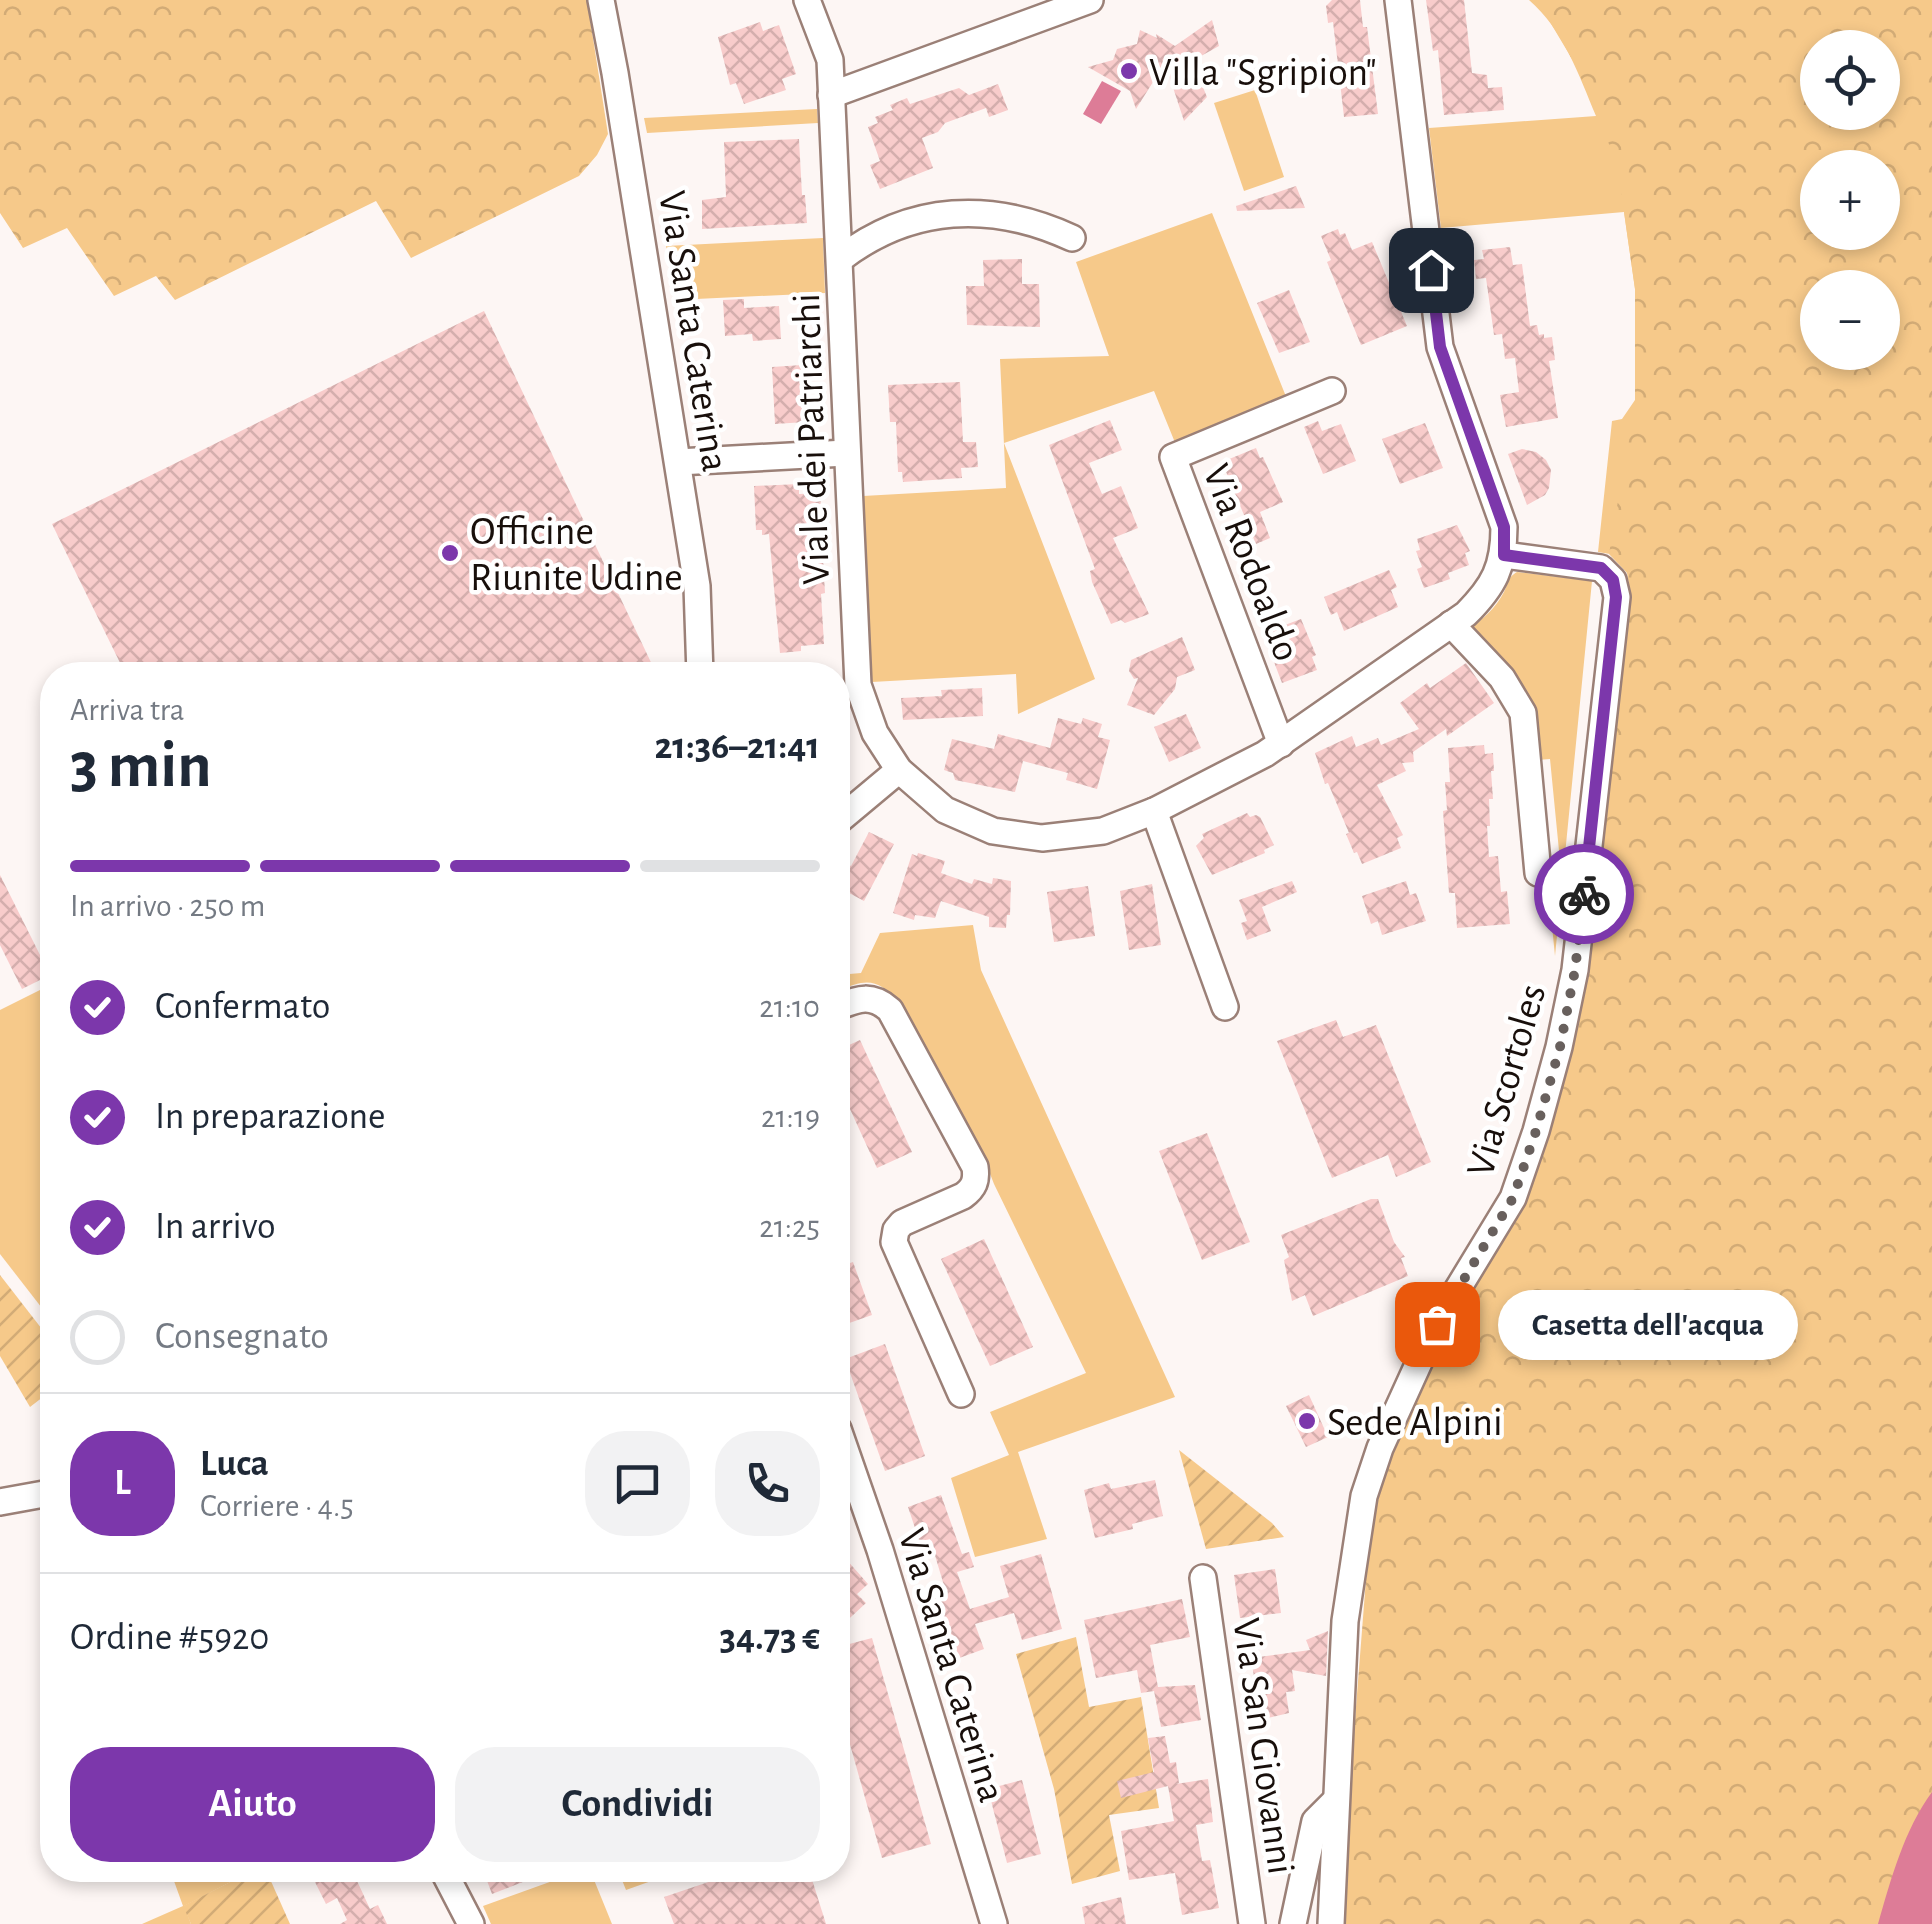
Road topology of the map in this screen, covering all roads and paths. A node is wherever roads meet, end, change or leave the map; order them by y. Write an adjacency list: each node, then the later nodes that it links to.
1 (600, 0): 11 (street, Via Santa Caterina)
2 (806, 0): 6 (street, Viale dei Patriarchi)
3 (1090, 0): 5 (street)
4 (1398, 0): 12 (street)
5 (1026, 11): 6 (street)
6 (831, 95): 8 (street, Viale dei Patriarchi)
7 (1072, 238): 8 (street)
8 (840, 259): 10 (street, Viale dei Patriarchi)
9 (1332, 390): 15 (street, Via Rodoaldo)
10 (846, 453): 11 (street); 16 (street, Viale dei Patriarchi)
11 (678, 462): 14 (street, Via Santa Caterina)
12 (1504, 555): 13 (street, Viale dei Patriarchi); 27 (street, Via Scortoles)
13 (1451, 624): 15 (street, Viale dei Patriarchi); 19 (street)
14 (700, 662)
15 (1281, 744): 18 (street, Viale dei Patriarchi)
16 (900, 770): 17 (street); 18 (street, Viale dei Patriarchi)
17 (850, 811)
18 (1154, 811): 21 (street)
19 (1538, 872)
20 (850, 1004): 22 (street)
21 (1225, 1007)
22 (961, 1394)
23 (40, 1495): 25 (street)
24 (850, 1497): 30 (street, Via Santa Caterina)
25 (0, 1502)
26 (1203, 1578): 31 (street, Via San Giovanni)
27 (1336, 1800): 32 (street, Via San Giovanni); 33 (street)
28 (448, 1882): 29 (street)
29 (471, 1924)
30 (994, 1924)
31 (1252, 1924)
32 (1294, 1924)
33 (1331, 1924)

